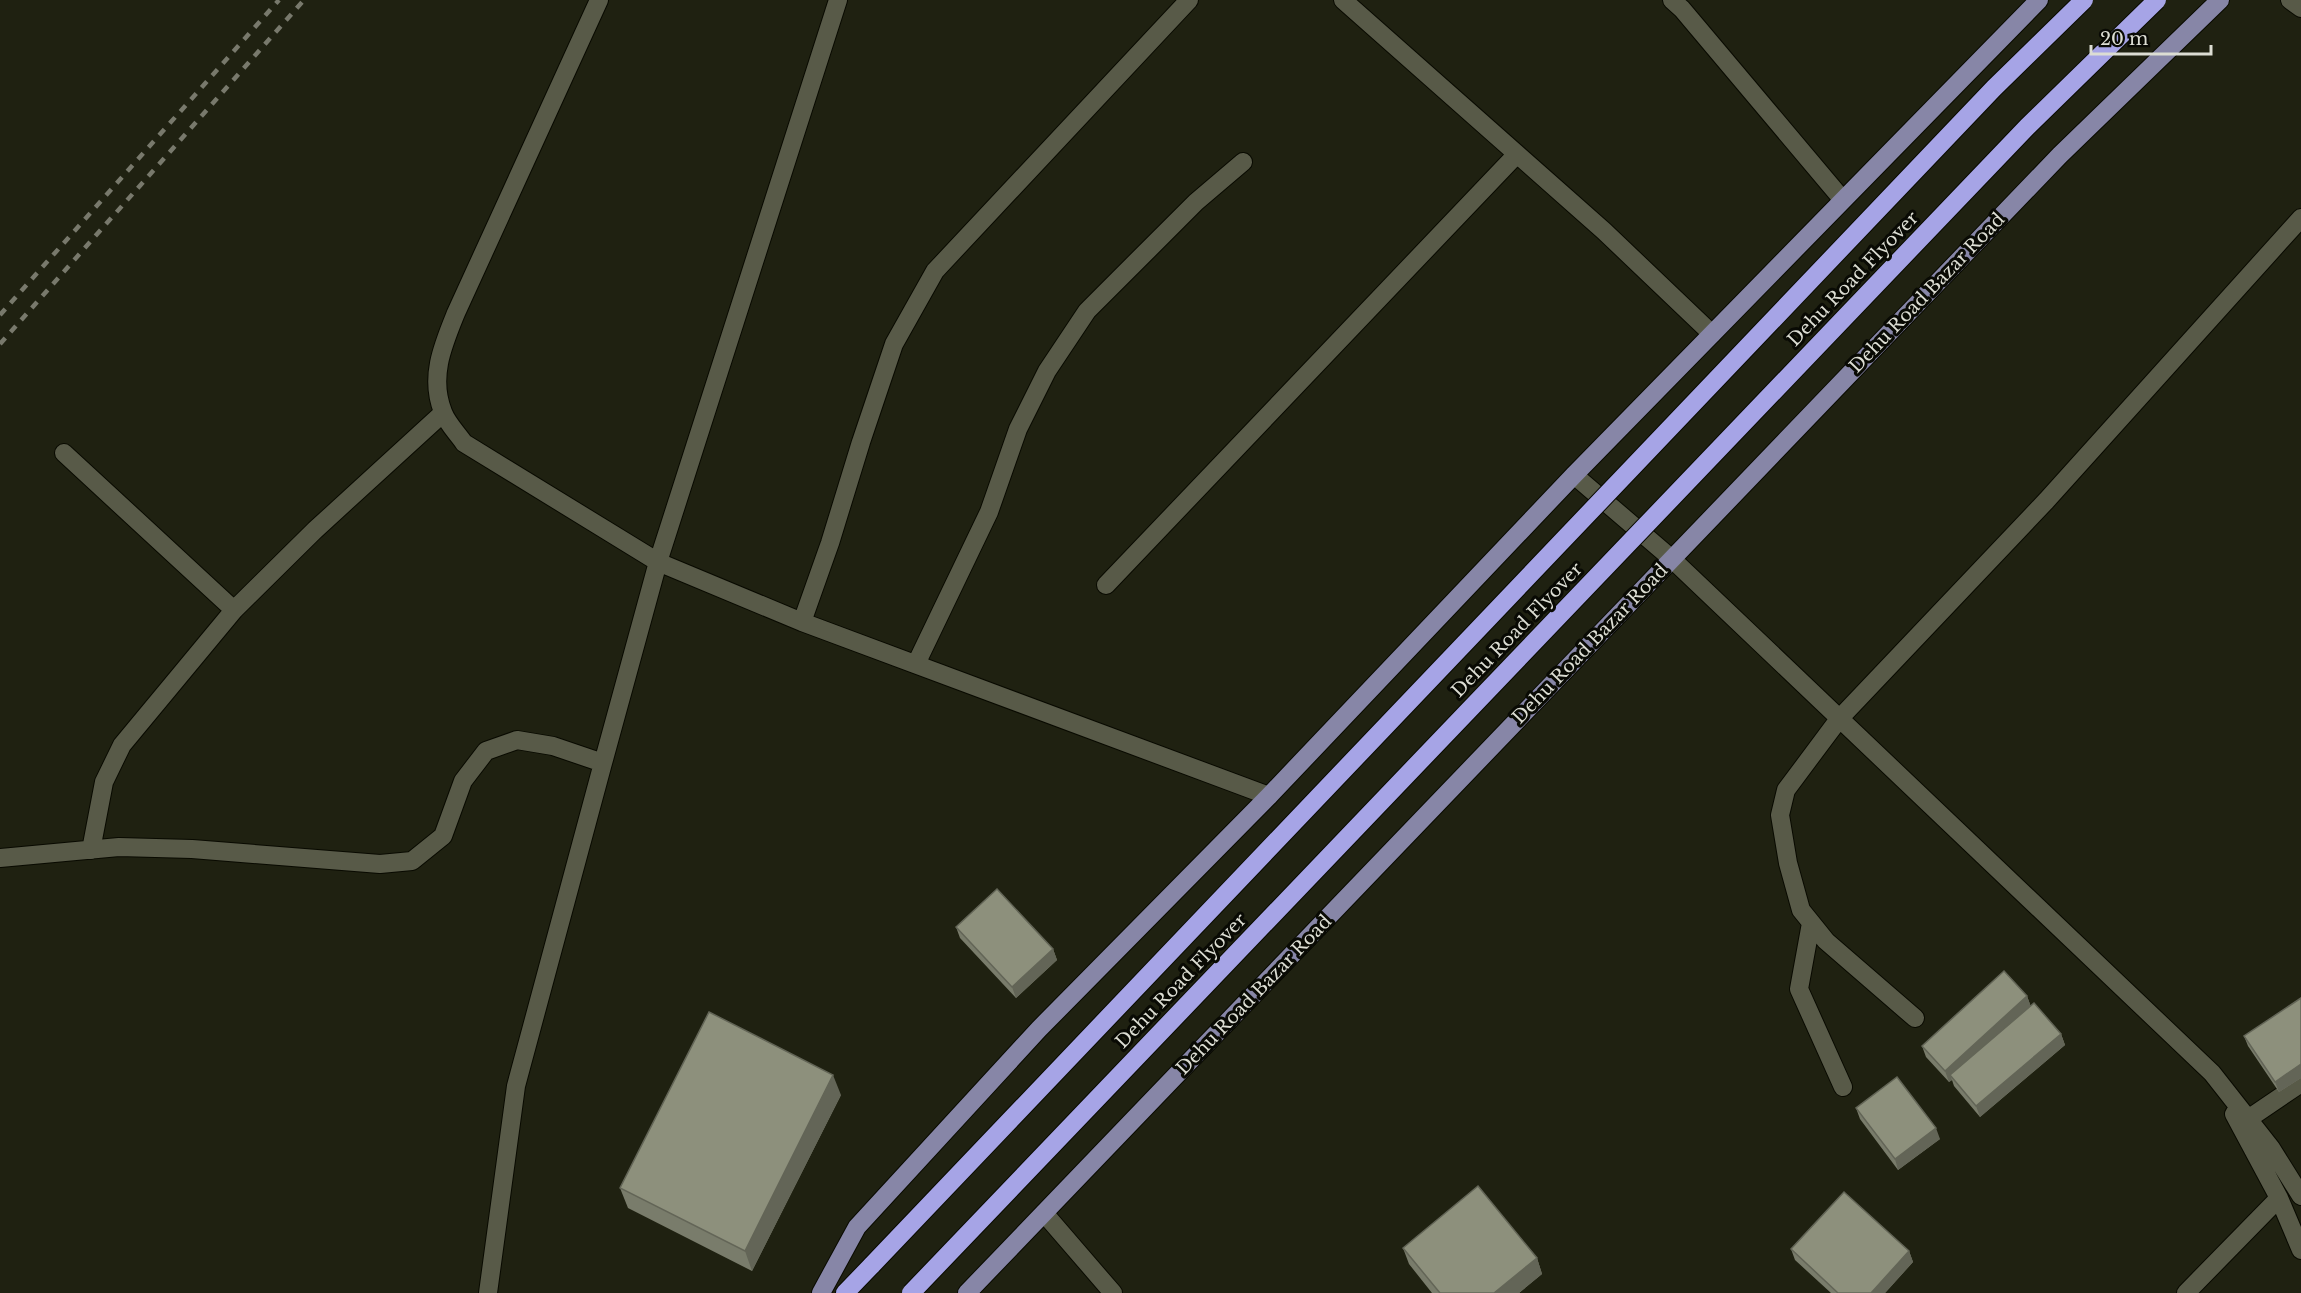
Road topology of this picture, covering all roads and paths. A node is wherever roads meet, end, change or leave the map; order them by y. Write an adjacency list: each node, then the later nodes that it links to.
1 (599, 0): 17 (street)
2 (838, 0): 21 (street)
3 (1189, 0): 24 (street)
4 (1343, 0): 12 (street)
5 (2039, 0): 14 (main road)
6 (2084, 0): 43 (highway, Dehu Road Flyover, bridge)
7 (2157, 0): 44 (highway, Dehu Road Flyover, bridge)
8 (2220, 0): 20 (main road, Dehu Road Bazar Road)
9 (2290, 0): 11 (street)
10 (1680, 3): 14 (street)
11 (2301, 8)
12 (1518, 154): 16 (street); 22 (street)
13 (1243, 162): 25 (street)
14 (1842, 200): 16 (main road)
15 (2301, 218): 26 (street)
16 (1712, 334): 19 (main road)
17 (443, 412): 21 (street); 23 (street)
18 (64, 453): 23 (street)
19 (1574, 475): 20 (street); 28 (main road)
20 (1672, 559): 26 (street); 39 (main road, Dehu Road Bazar Road)
21 (658, 562): 24 (street); 27 (street)
22 (1106, 585)
23 (234, 610): 29 (street)
24 (802, 622): 25 (street)
25 (916, 664): 28 (street)
26 (1839, 719): 31 (street); 33 (street)
27 (603, 763): 29 (street); 41 (street)
28 (1269, 796): 42 (main road)
29 (91, 850): 30 (street)
30 (0, 858)
31 (1811, 923): 32 (street); 35 (street)
32 (1915, 1018)
33 (2212, 1073): 36 (street); 38 (street)
34 (2301, 1083): 36 (street)
35 (1843, 1088)
36 (2248, 1119): 37 (street)
37 (2301, 1196)
38 (2279, 1198): 40 (street); 47 (street)
39 (1044, 1213): 45 (main road, Dehu Road Bazar Road); 46 (street)
40 (2301, 1250)
41 (488, 1293)
42 (821, 1293)
43 (845, 1293)
44 (911, 1293)
45 (967, 1293)
46 (1113, 1293)
47 (2186, 1293)

